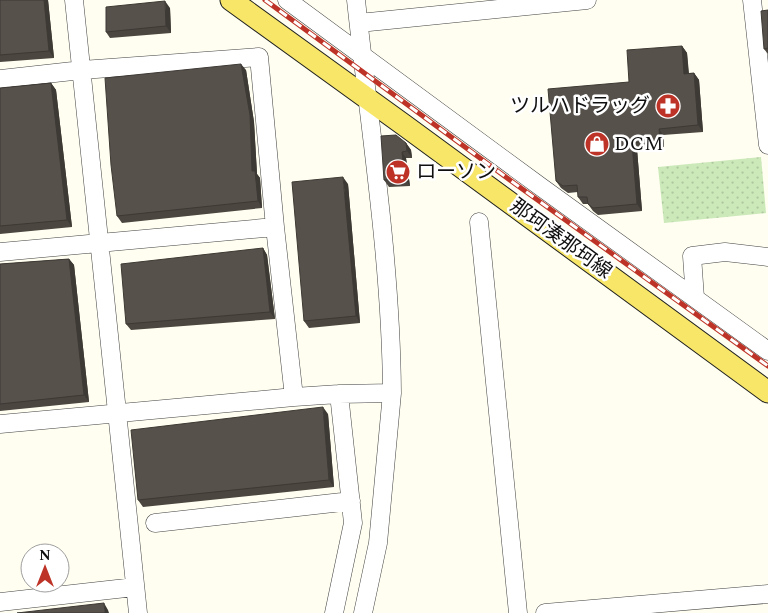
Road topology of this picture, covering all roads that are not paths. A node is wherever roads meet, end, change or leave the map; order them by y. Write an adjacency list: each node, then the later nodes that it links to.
1 (74, 0): 9 (street)
2 (231, 0): 11 (main road, 那珂湊那珂線)
3 (287, 0): 8 (street)
4 (356, 0): 7 (street)
5 (587, 0): 7 (street)
6 (752, 0): 12 (street)
7 (358, 23): 8 (street)
8 (362, 55): 11 (street); 19 (street)
9 (82, 70): 10 (street); 15 (street); 16 (street)
10 (0, 79)
11 (367, 99): 21 (main road, 那珂湊那珂線); 22 (street)
12 (767, 125): 13 (street)
13 (768, 145)
14 (479, 222): 35 (street)
15 (275, 227): 16 (street); 24 (street)
16 (100, 242): 17 (street); 25 (street)
17 (0, 252)
18 (768, 257): 19 (street)
19 (695, 298): 20 (street)
20 (768, 351)
21 (768, 392)
22 (392, 393): 23 (street); 34 (street)
23 (339, 394): 24 (street); 27 (street)
24 (294, 397): 25 (street)
25 (118, 413): 26 (street); 29 (street)
26 (0, 424)
27 (351, 501): 28 (street); 33 (street)
28 (155, 523)
29 (135, 587): 31 (street); 32 (street)
30 (768, 594): 36 (street)
31 (0, 602)
32 (138, 613)
33 (334, 613)
34 (363, 613)
35 (518, 613)
36 (545, 613)

